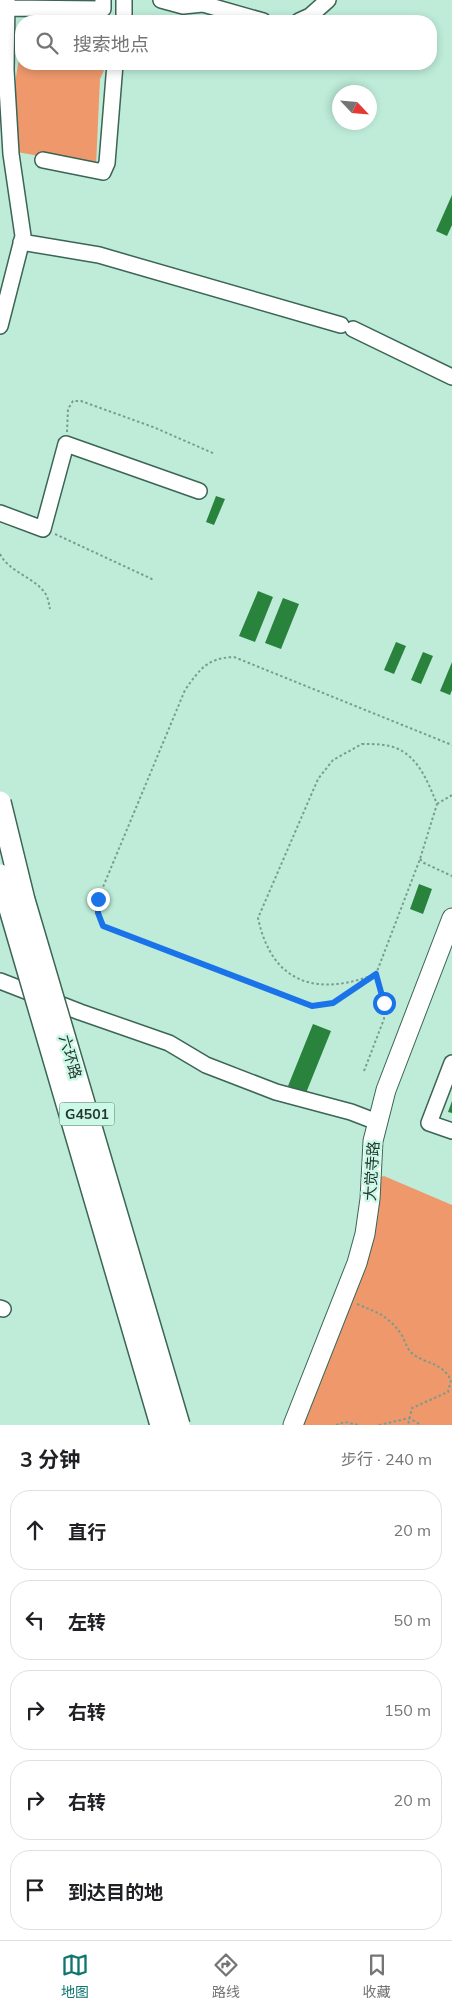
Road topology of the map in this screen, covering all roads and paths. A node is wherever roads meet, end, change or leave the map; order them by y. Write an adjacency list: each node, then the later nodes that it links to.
1 (103, 0): 5 (street)
2 (124, 0): 6 (street)
3 (161, 0): 7 (street)
4 (328, 0): 8 (street)
5 (6, 4): 11 (street)
6 (124, 15)
7 (242, 15)
8 (311, 15)
9 (115, 70): 10 (street)
10 (43, 160)
11 (21, 242): 12 (street); 13 (street)
12 (0, 326)
13 (452, 377)
14 (66, 444): 15 (path); 16 (street); 18 (street)
15 (215, 454)
16 (199, 490)
17 (0, 513): 18 (street)
18 (43, 529): 20 (path)
19 (0, 554): 21 (path)
20 (154, 580)
21 (50, 609)
22 (452, 745): 30 (path)
23 (452, 795): 25 (path)
24 (0, 802): 39 (highway, 六环路 / G4501, bridge)
25 (437, 804): 26 (path); 30 (path)
26 (420, 859): 28 (path); 30 (path)
27 (0, 875): 38 (highway, 六环路 / G4501, bridge)
28 (452, 876)
29 (452, 918): 34 (main road, 大觉寺路)
30 (376, 974): 33 (path)
31 (0, 981): 34 (street)
32 (452, 1063): 35 (street)
33 (364, 1071)
34 (377, 1122): 36 (main road, 大觉寺路)
35 (452, 1131)
36 (343, 1298): 37 (path); 40 (main road, 大觉寺路)
37 (409, 1418): 43 (path); 44 (path); 45 (path)
38 (161, 1425)
39 (179, 1425)
40 (293, 1425)
41 (336, 1425): 42 (path)
42 (359, 1425)
43 (379, 1425)
44 (408, 1425)
45 (421, 1425)

